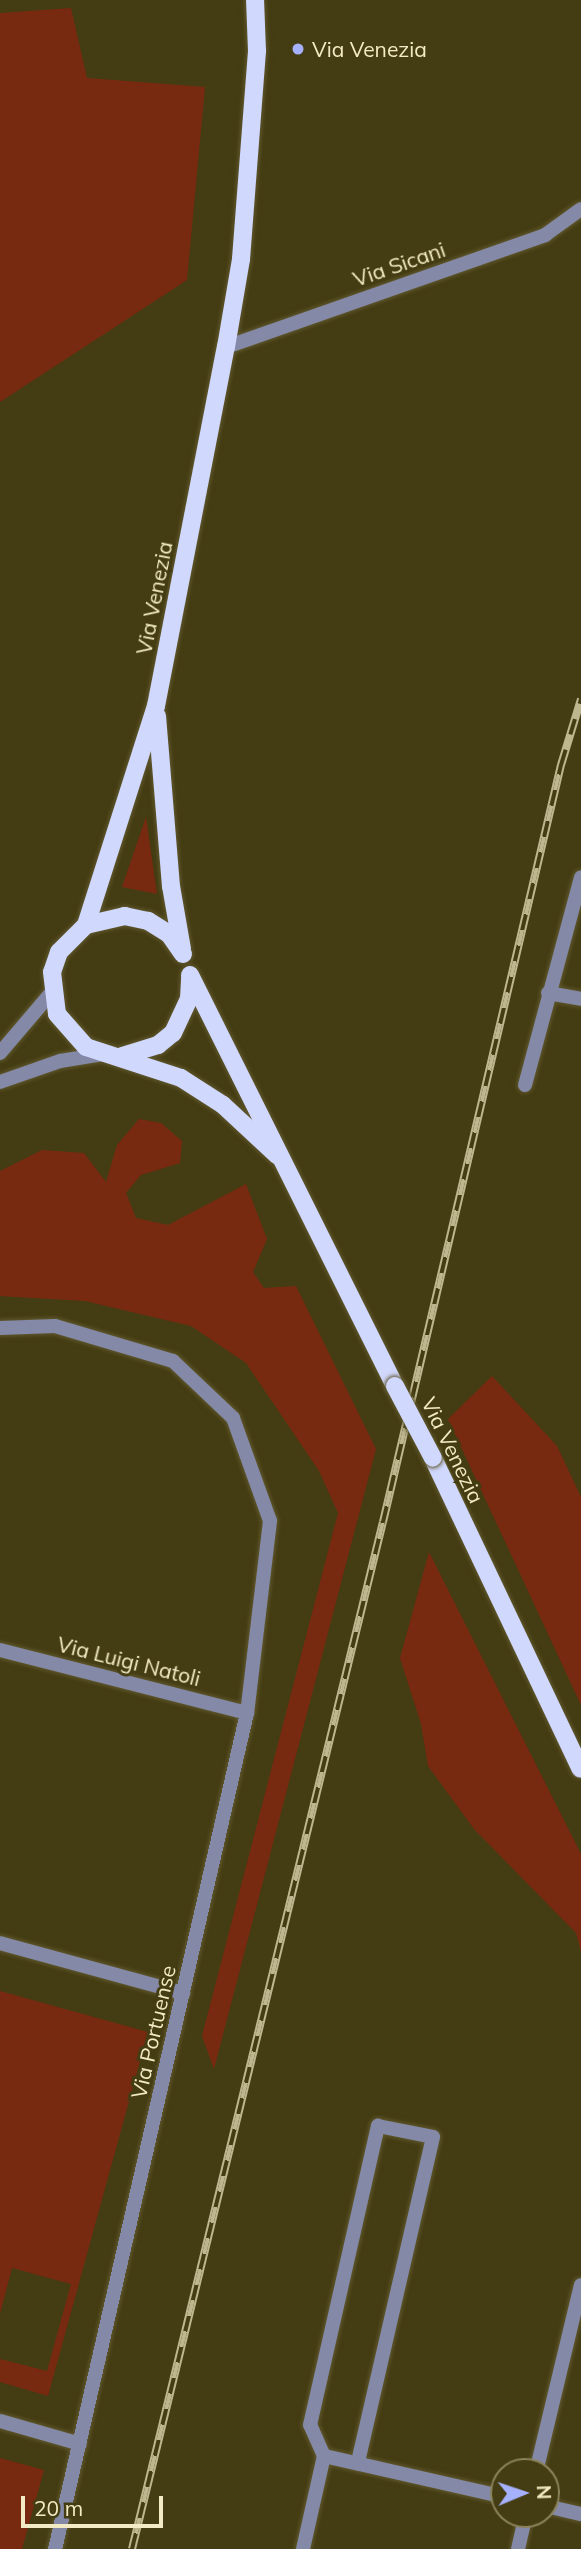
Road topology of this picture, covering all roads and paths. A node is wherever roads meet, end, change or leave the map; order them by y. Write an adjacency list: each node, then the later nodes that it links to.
1 (255, 0): 3 (main road, Via Venezia)
2 (581, 209): 3 (street, Via Sicani)
3 (226, 347): 4 (main road, Via Venezia)
4 (156, 706): 6 (main road); 7 (main road)
5 (581, 877): 10 (street)
6 (86, 925): 7 (main road); 9 (main road)
7 (183, 954): 8 (main road)
8 (190, 975): 13 (main road); 16 (main road, Via Venezia)
9 (51, 993): 12 (street); 13 (main road)
10 (548, 993): 11 (street); 15 (street)
11 (581, 999)
12 (0, 1052)
13 (113, 1055): 14 (street); 16 (main road)
14 (0, 1082)
15 (525, 1085)
16 (277, 1155): 20 (main road, Via Venezia, bridge)
17 (0, 1328): 19 (street, Via Portuense)
18 (0, 1650): 19 (street, Via Luigi Natoli)
19 (247, 1713): 22 (street, Via Portuense)
20 (581, 1769)
21 (0, 1943): 22 (street)
22 (183, 1993): 25 (street, Via Portuense)
23 (581, 2286): 27 (street)
24 (0, 2421): 25 (street)
25 (80, 2444): 33 (street, Via Portuense)
26 (324, 2456): 28 (street); 28 (street); 34 (street)
27 (539, 2458)
28 (358, 2463): 29 (street)
29 (490, 2494)
30 (560, 2509): 31 (street)
31 (581, 2514)
32 (523, 2528): 35 (street)
33 (55, 2549)
34 (303, 2549)
35 (518, 2549)

